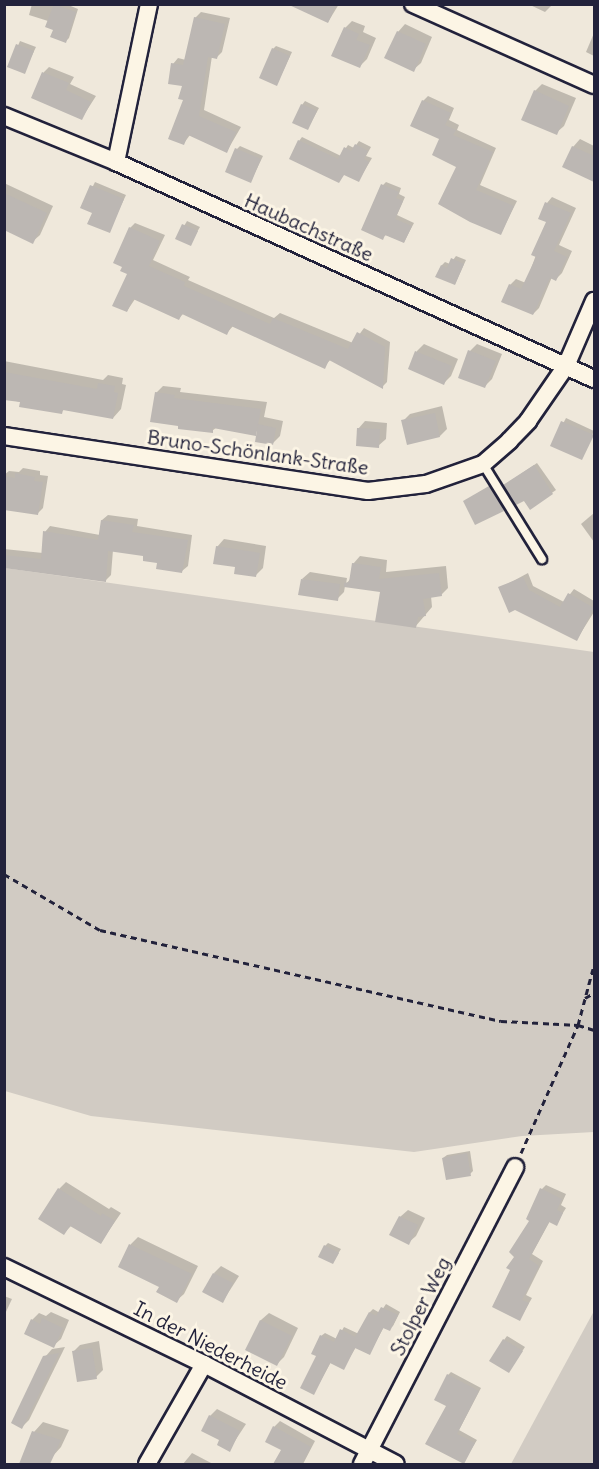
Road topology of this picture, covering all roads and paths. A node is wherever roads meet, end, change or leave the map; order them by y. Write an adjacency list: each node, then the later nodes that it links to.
1 (149, 4): 5 (street)
2 (413, 4): 3 (street)
3 (594, 85)
4 (4, 116): 5 (street, Haubachstraße)
5 (116, 162): 7 (street, Haubachstraße)
6 (594, 301): 7 (street, Bruno-Schönlank-Straße)
7 (566, 366): 8 (street, Haubachstraße); 10 (street, Bruno-Schönlank-Straße)
8 (594, 379)
9 (4, 436): 10 (street, Bruno-Schönlank-Straße)
10 (483, 464): 11 (lane)
11 (543, 559)
12 (4, 874): 16 (path)
13 (594, 965): 15 (path)
14 (594, 993): 15 (path)
15 (585, 998): 16 (path)
16 (578, 1025): 17 (path); 18 (path)
17 (594, 1030)
18 (515, 1167): 21 (street, Stolper Weg)
19 (4, 1267): 20 (street, In der Niederheide)
20 (204, 1364): 21 (street, In der Niederheide); 22 (street)
21 (366, 1458): 23 (street, In der Niederheide)
22 (147, 1464)
23 (396, 1464)

